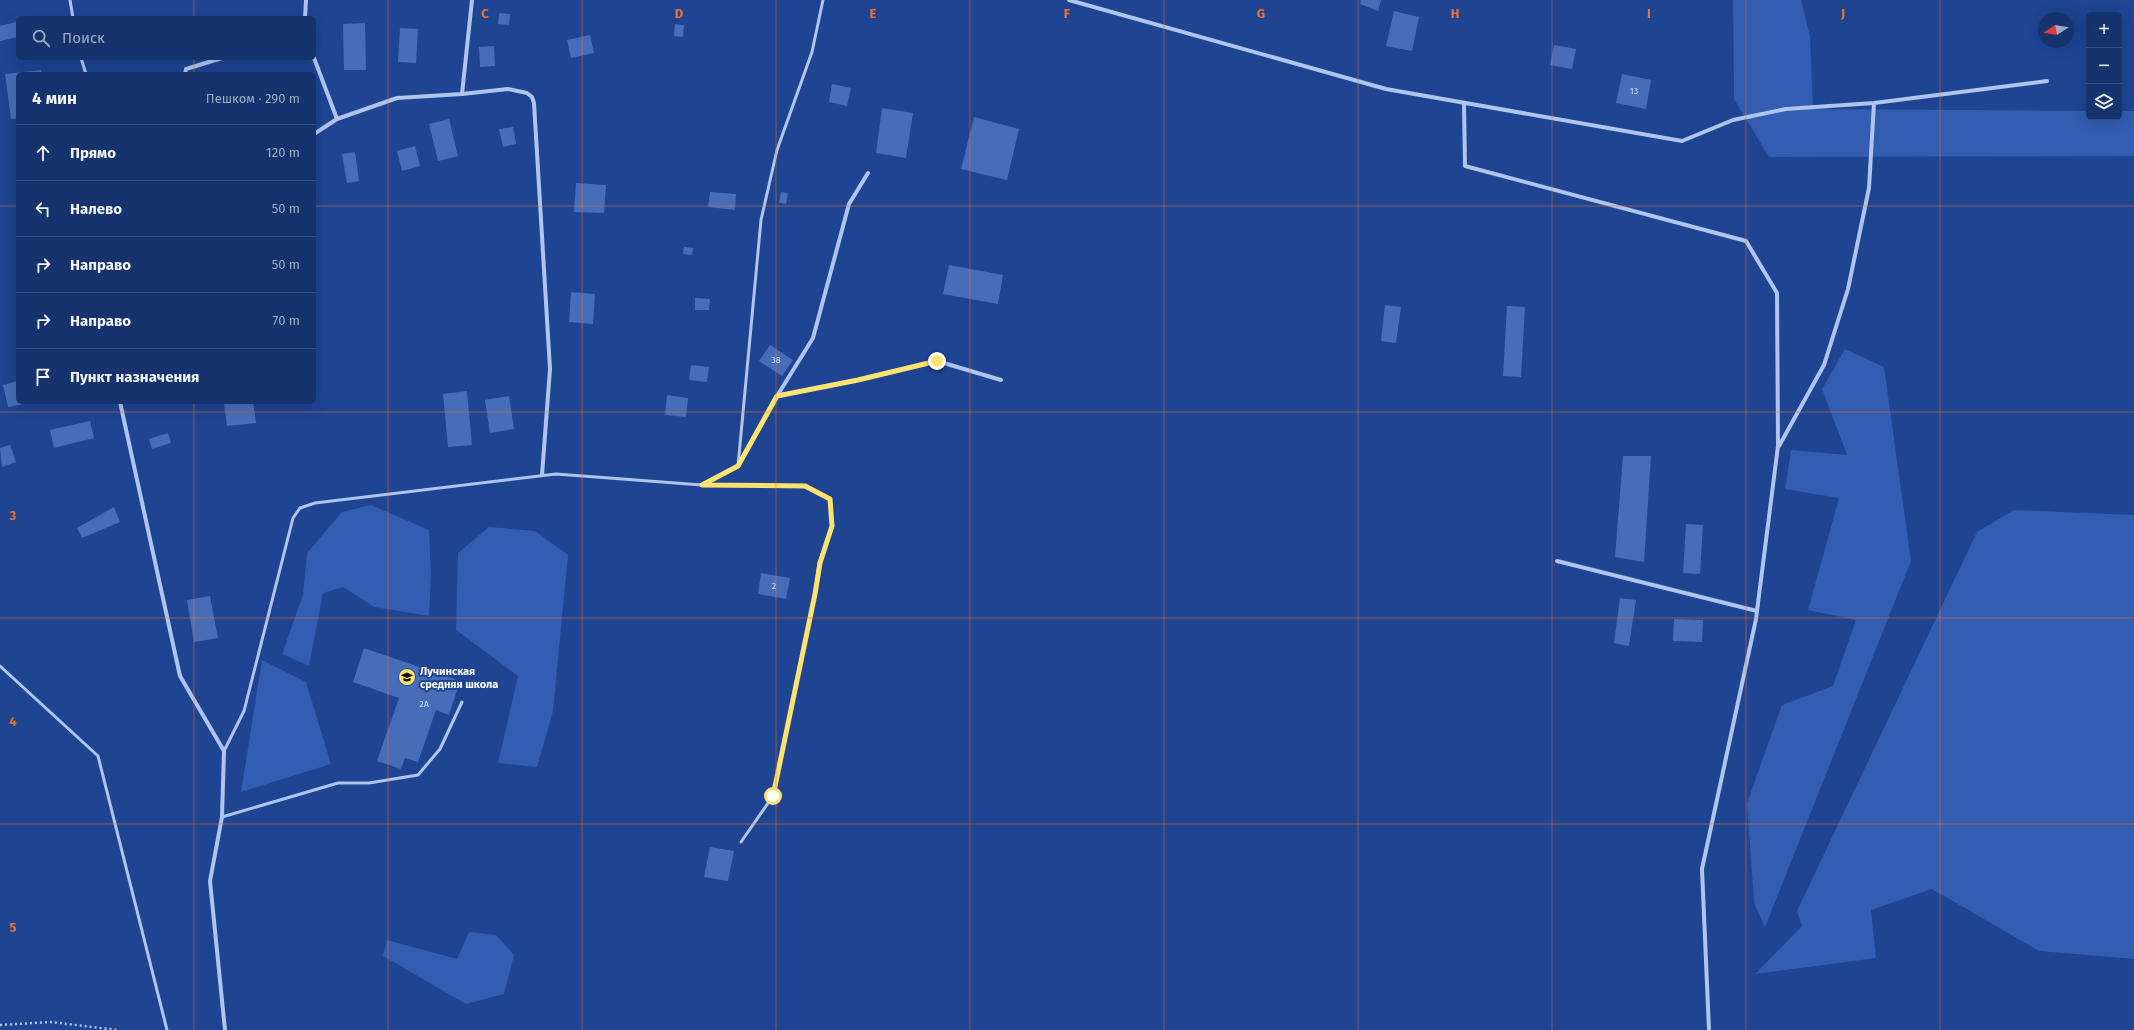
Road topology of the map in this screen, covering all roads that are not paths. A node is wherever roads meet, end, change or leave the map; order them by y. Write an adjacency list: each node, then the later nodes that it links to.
1 (70, 0): 6 (lane)
2 (306, 0): 7 (street)
3 (472, 0): 14 (street)
4 (823, 0): 24 (lane)
5 (1069, 0): 15 (street)
6 (73, 16)
7 (305, 16)
8 (82, 60): 11 (lane)
9 (215, 60): 12 (street)
10 (315, 60): 17 (street)
11 (85, 72)
12 (185, 72)
13 (2047, 81): 16 (street)
14 (462, 94): 17 (street); 25 (street)
15 (1464, 103): 16 (street); 23 (street)
16 (1874, 103): 23 (street)
17 (337, 119): 18 (street)
18 (316, 133)
19 (868, 173): 21 (street)
20 (1001, 380): 21 (street)
21 (777, 396): 24 (street)
22 (120, 404): 31 (street)
23 (1778, 446): 28 (street)
24 (738, 466): 26 (lane)
25 (542, 475): 26 (lane); 31 (lane)
26 (702, 485): 33 (lane)
27 (1557, 561): 28 (street)
28 (1757, 611): 36 (street)
29 (0, 666): 34 (lane)
30 (462, 702): 32 (lane)
31 (224, 751): 32 (street)
32 (222, 817): 35 (street)
33 (741, 842)
34 (167, 1030)
35 (225, 1030)
36 (1710, 1030)

